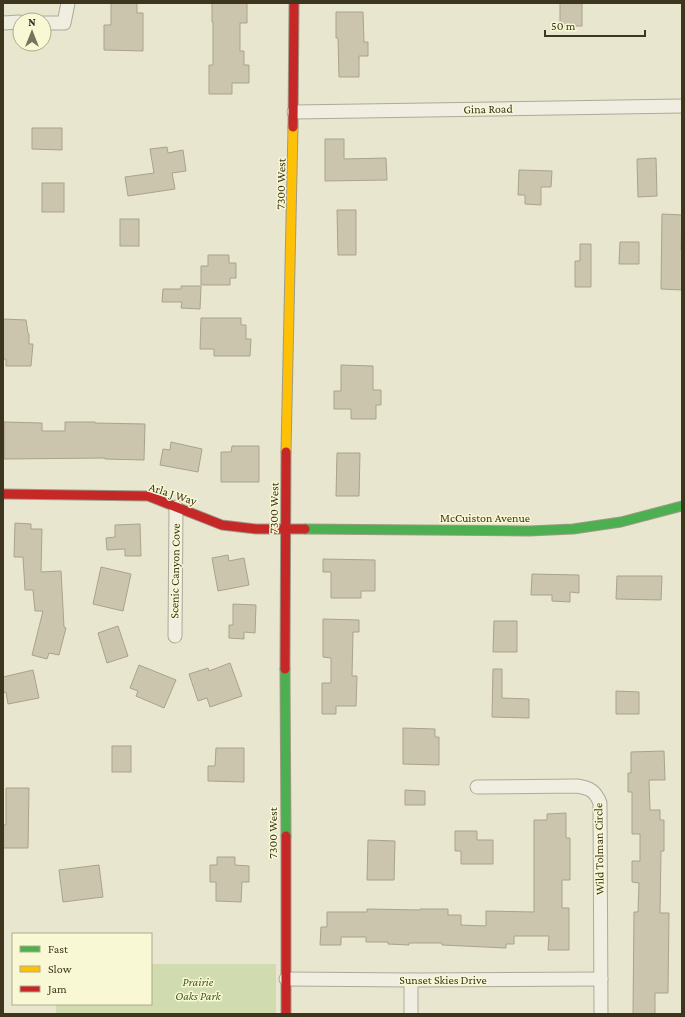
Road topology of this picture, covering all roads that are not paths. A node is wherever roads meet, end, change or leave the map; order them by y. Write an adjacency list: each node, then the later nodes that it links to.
1 (68, 3): 3 (street)
2 (294, 3): 5 (street, 7300 West)
3 (52, 22)
4 (682, 106): 5 (street, Gina Road)
5 (294, 112): 9 (street, 7300 West)
6 (3, 494): 8 (street, Arla J Way)
7 (682, 506): 9 (street, McCuiston Avenue)
8 (176, 507): 9 (street, Arla J Way); 10 (street, Scenic Canyon Cove)
9 (285, 528): 12 (street, 7300 West)
10 (175, 636)
11 (476, 787): 13 (street, Wild Tolman Circle)
12 (286, 979): 14 (street, Sunset Skies Drive); 15 (street, 7300 West)
13 (600, 979): 14 (street, Sunset Skies Drive); 17 (street)
14 (411, 980): 16 (street)
15 (286, 1014)
16 (412, 1014)
17 (601, 1014)

